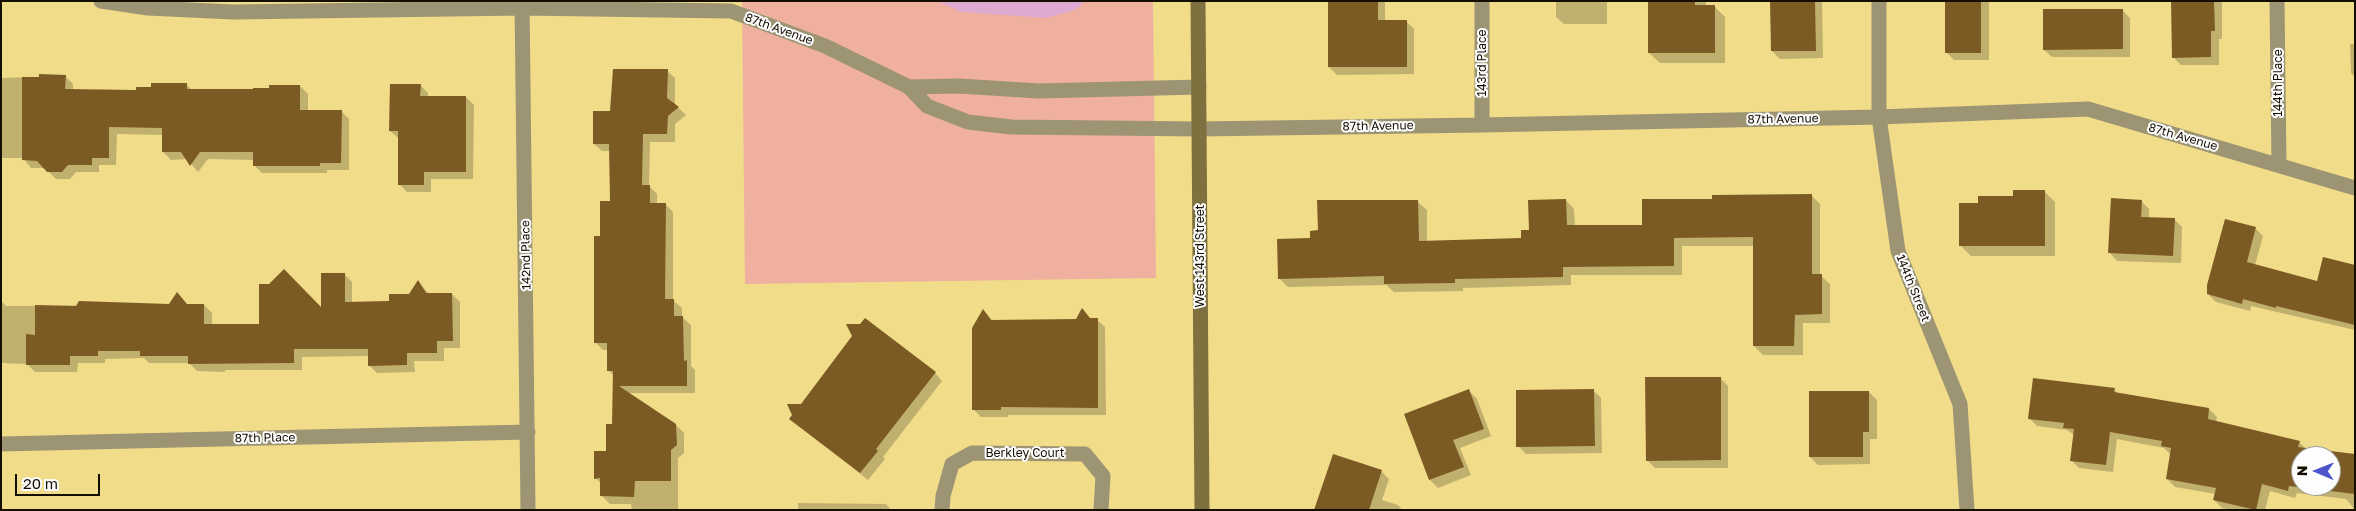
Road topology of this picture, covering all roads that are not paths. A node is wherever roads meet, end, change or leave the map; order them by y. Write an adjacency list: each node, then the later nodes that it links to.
1 (101, 1): 6 (street, 87th Avenue)
2 (1198, 1): 8 (main road, West 143rd Street)
3 (1482, 1): 10 (street, 143rd Place)
4 (1878, 1): 9 (street, 144th Street)
5 (2278, 1): 12 (street, 144th Place)
6 (522, 4): 7 (street, 87th Avenue); 14 (street, 142nd Place)
7 (909, 87): 8 (street); 11 (street, 87th Avenue)
8 (1199, 87): 11 (main road, West 143rd Street)
9 (1879, 117): 10 (street, 87th Avenue); 12 (street, 87th Avenue); 20 (street, 144th Street)
10 (1482, 125): 11 (street, 87th Avenue)
11 (1199, 129): 19 (main road, West 143rd Street)
12 (2279, 165): 13 (street, 87th Avenue)
13 (2355, 188)
14 (528, 432): 15 (street, 87th Place); 16 (street, 142nd Place)
15 (1, 444)
16 (528, 510)
17 (942, 510): 18 (street, Berkley Court)
18 (1101, 510)
19 (1202, 510)
20 (1967, 510)

